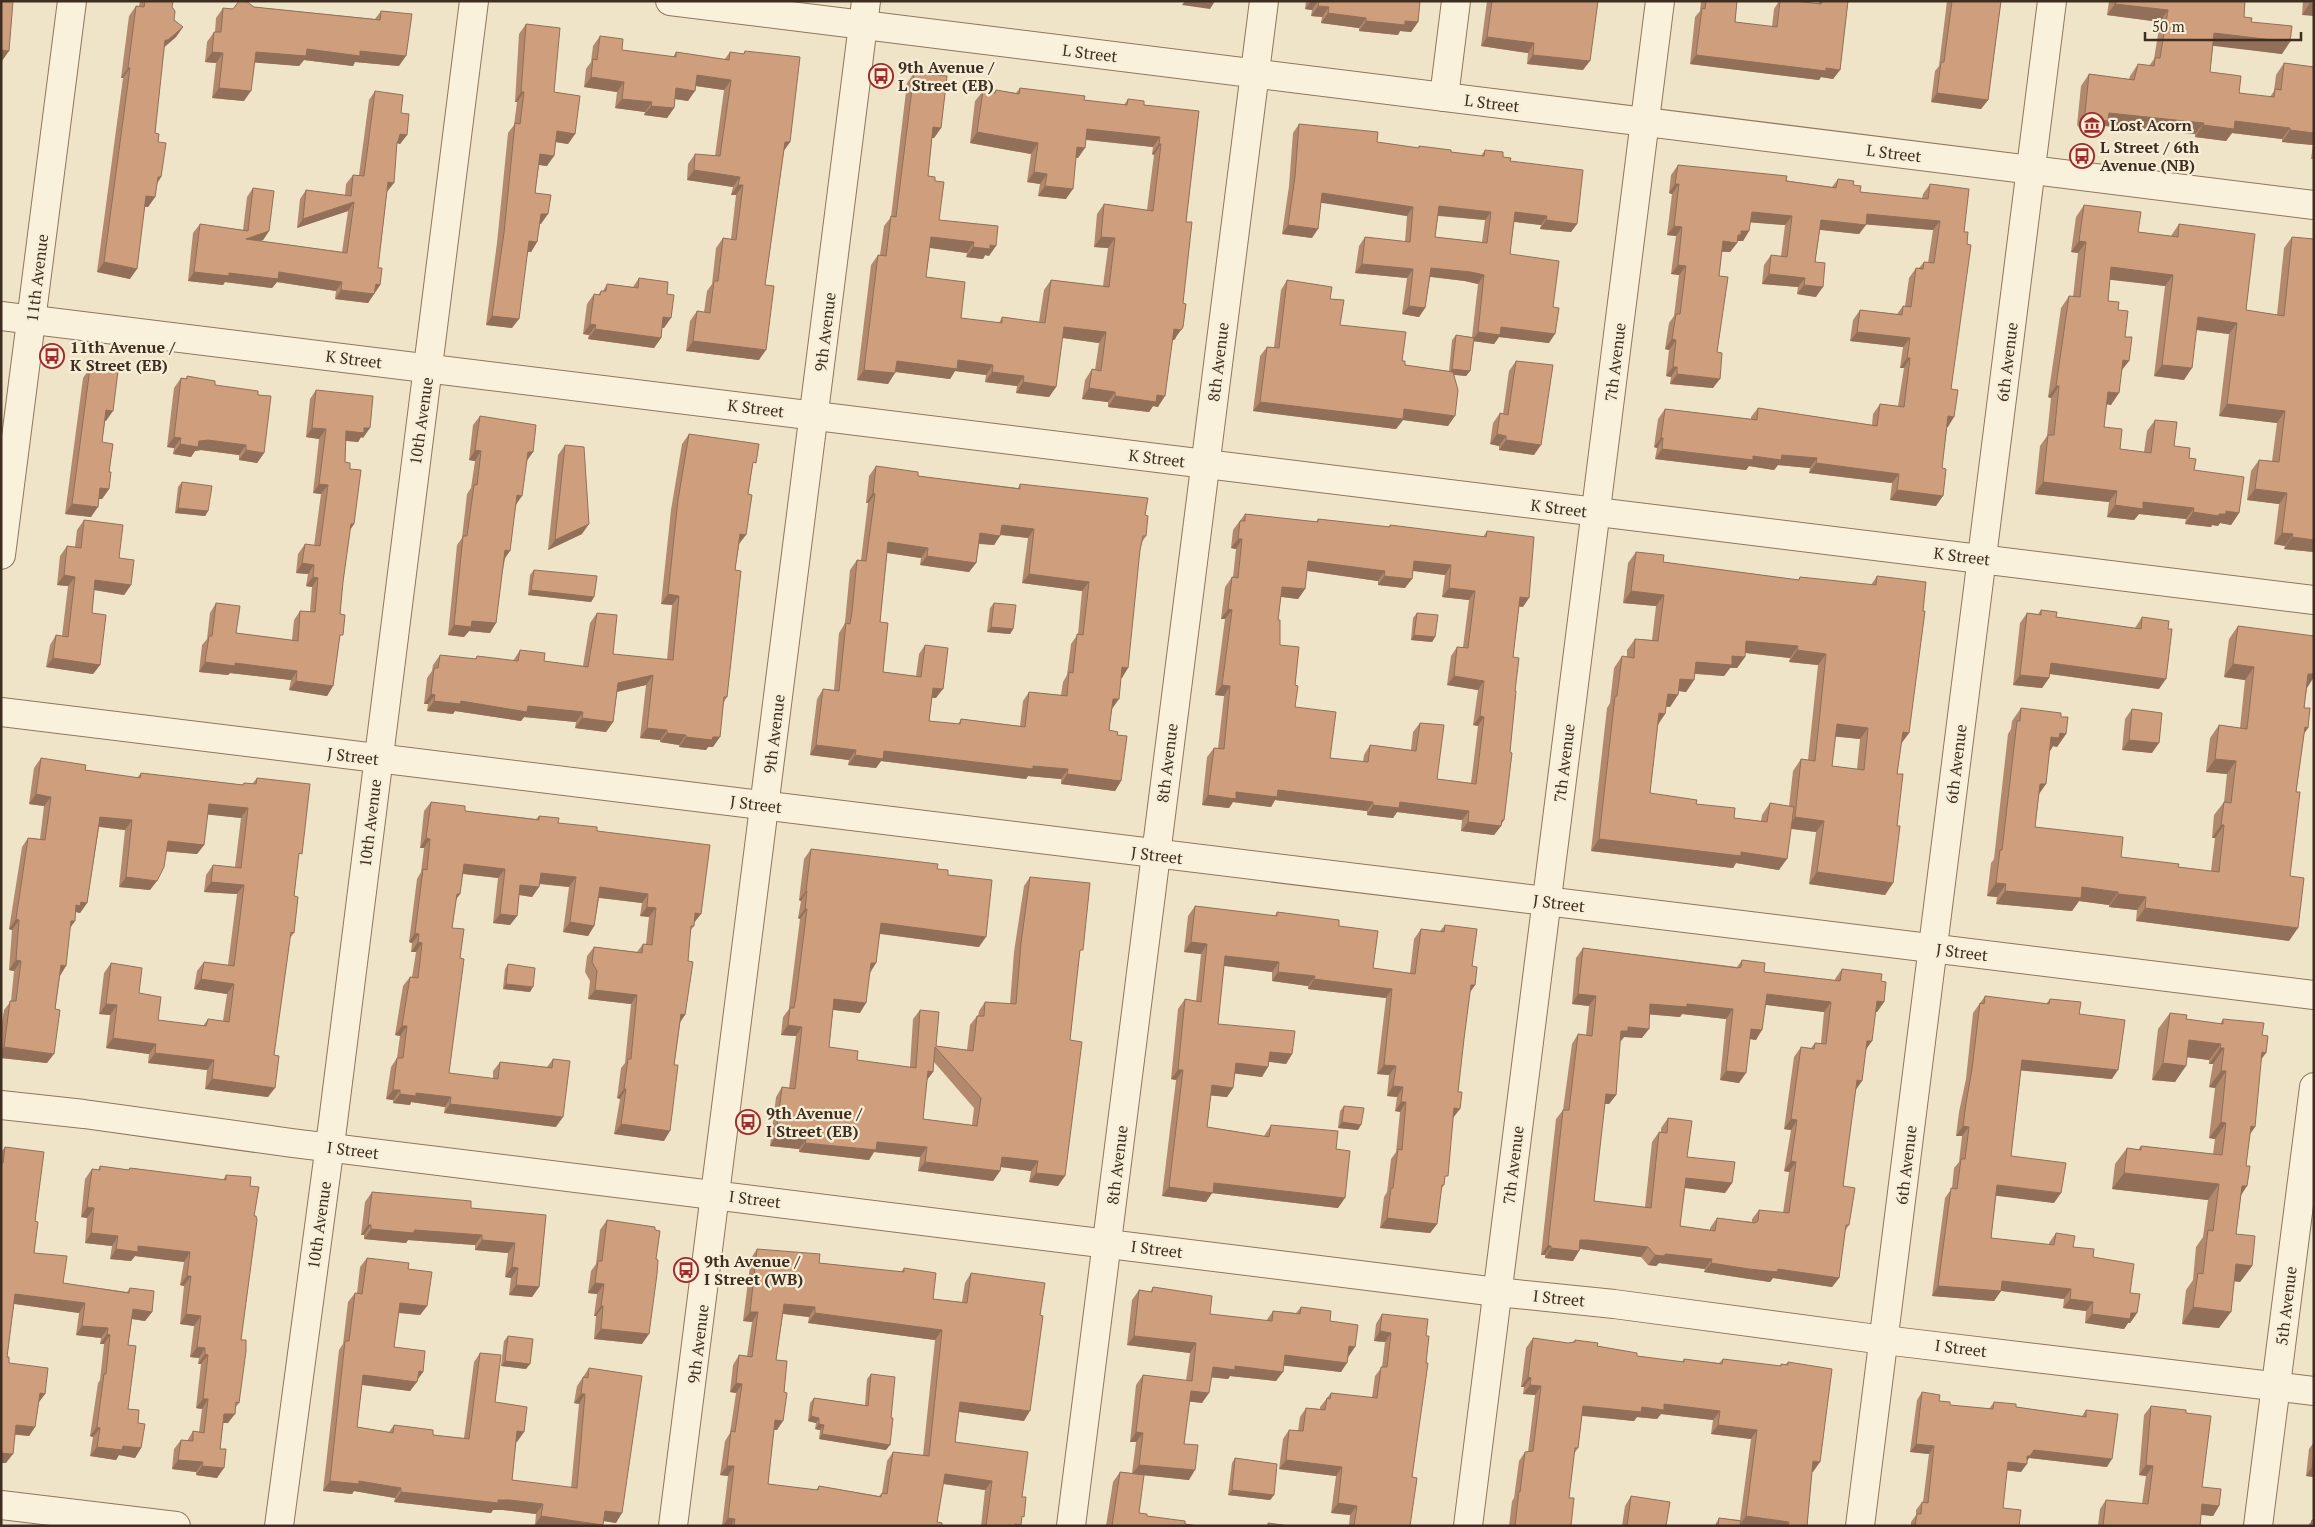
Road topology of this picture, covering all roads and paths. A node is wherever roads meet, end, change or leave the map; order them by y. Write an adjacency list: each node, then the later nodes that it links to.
1 (72, 1): 15 (street, 11th Avenue)
2 (474, 1): 16 (street, 10th Avenue)
3 (670, 1): 8 (street, L Street)
4 (1264, 1): 9 (street, 8th Avenue)
5 (1456, 1): 10 (street)
6 (1660, 1): 11 (street, 7th Avenue)
7 (2052, 1): 12 (street, 6th Avenue)
8 (865, 13): 9 (street, L Street); 17 (street, 9th Avenue)
9 (1255, 74): 10 (street, L Street); 18 (street, 8th Avenue)
10 (1444, 97): 11 (street, L Street)
11 (1645, 122): 12 (street, L Street); 19 (street, 7th Avenue)
12 (2031, 170): 13 (street, L Street); 21 (street, 6th Avenue)
13 (2314, 205)
14 (1, 316): 15 (street, K Street)
15 (32, 320): 16 (street, K Street); 20 (street, 11th Avenue)
16 (428, 368): 17 (street, K Street); 24 (street, 10th Avenue)
17 (815, 415): 18 (street, K Street); 25 (street, 9th Avenue)
18 (1204, 464): 19 (street, K Street); 26 (street, 8th Avenue)
19 (1595, 512): 21 (street, K Street); 27 (street, 7th Avenue)
20 (1, 555)
21 (1982, 558): 22 (street, K Street); 28 (street, 6th Avenue)
22 (2314, 600)
23 (1, 712): 24 (street, J Street)
24 (378, 759): 25 (street, J Street); 32 (street, 10th Avenue)
25 (765, 805): 26 (street, J Street); 33 (street, 9th Avenue)
26 (1155, 854): 27 (street, J Street); 34 (street, 8th Avenue)
27 (1546, 901): 28 (street, J Street); 35 (street, 7th Avenue)
28 (1933, 948): 29 (street, J Street); 36 (street, 6th Avenue)
29 (2314, 995)
30 (2314, 1087): 37 (street, 5th Avenue)
31 (1, 1105): 32 (street, I Street)
32 (330, 1147): 33 (street, I Street); 41 (street, 10th Avenue)
33 (716, 1194): 34 (street, I Street); 42 (street, 9th Avenue)
34 (1107, 1243): 35 (street, I Street); 43 (street, 8th Avenue)
35 (1497, 1292): 36 (street, I Street); 44 (street, 7th Avenue)
36 (1884, 1340): 37 (street, I Street); 45 (street, 6th Avenue)
37 (2276, 1387): 38 (street, I Street); 46 (street, 5th Avenue)
38 (2314, 1391)
39 (1, 1504): 40 (street)
40 (176, 1526)
41 (279, 1526)
42 (673, 1526)
43 (1071, 1526)
44 (1468, 1526)
45 (1860, 1526)
46 (2258, 1526)

